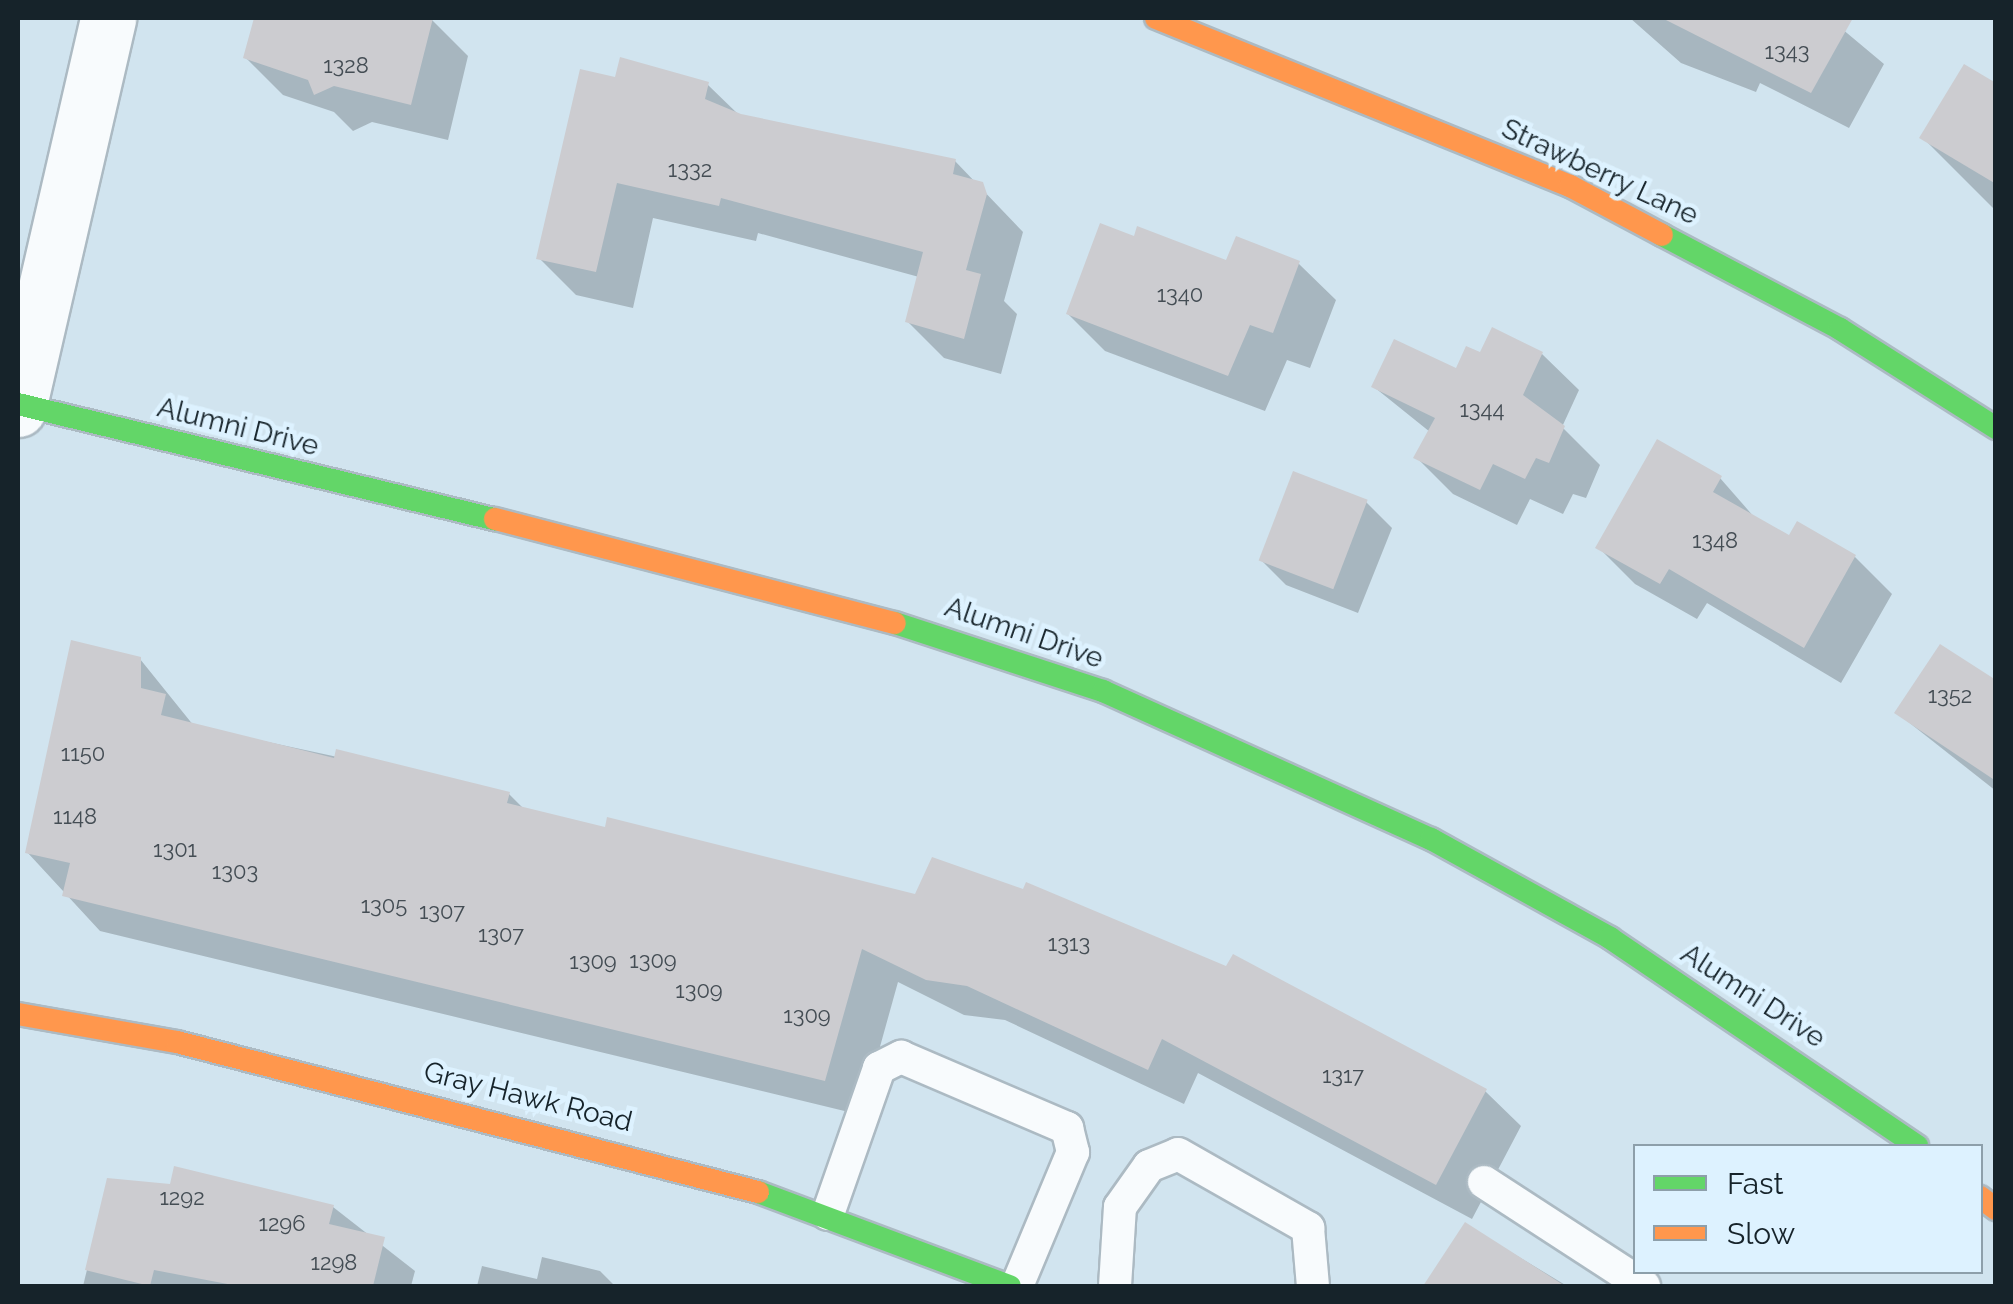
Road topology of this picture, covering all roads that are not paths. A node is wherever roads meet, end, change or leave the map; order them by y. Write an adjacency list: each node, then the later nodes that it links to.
1 (108, 18): 3 (street)
2 (1175, 20): 4 (main road, Strawberry Lane)
3 (18, 406): 6 (main road, Alumni Drive)
4 (1996, 428)
5 (18, 1014): 8 (main road, Gray Hawk Road)
6 (1914, 1144)
7 (1484, 1182): 12 (lane)
8 (828, 1214): 9 (main road, Gray Hawk Road); 9 (lane)
9 (1014, 1286)
10 (1115, 1286): 11 (lane)
11 (1314, 1286)
12 (1644, 1286)

